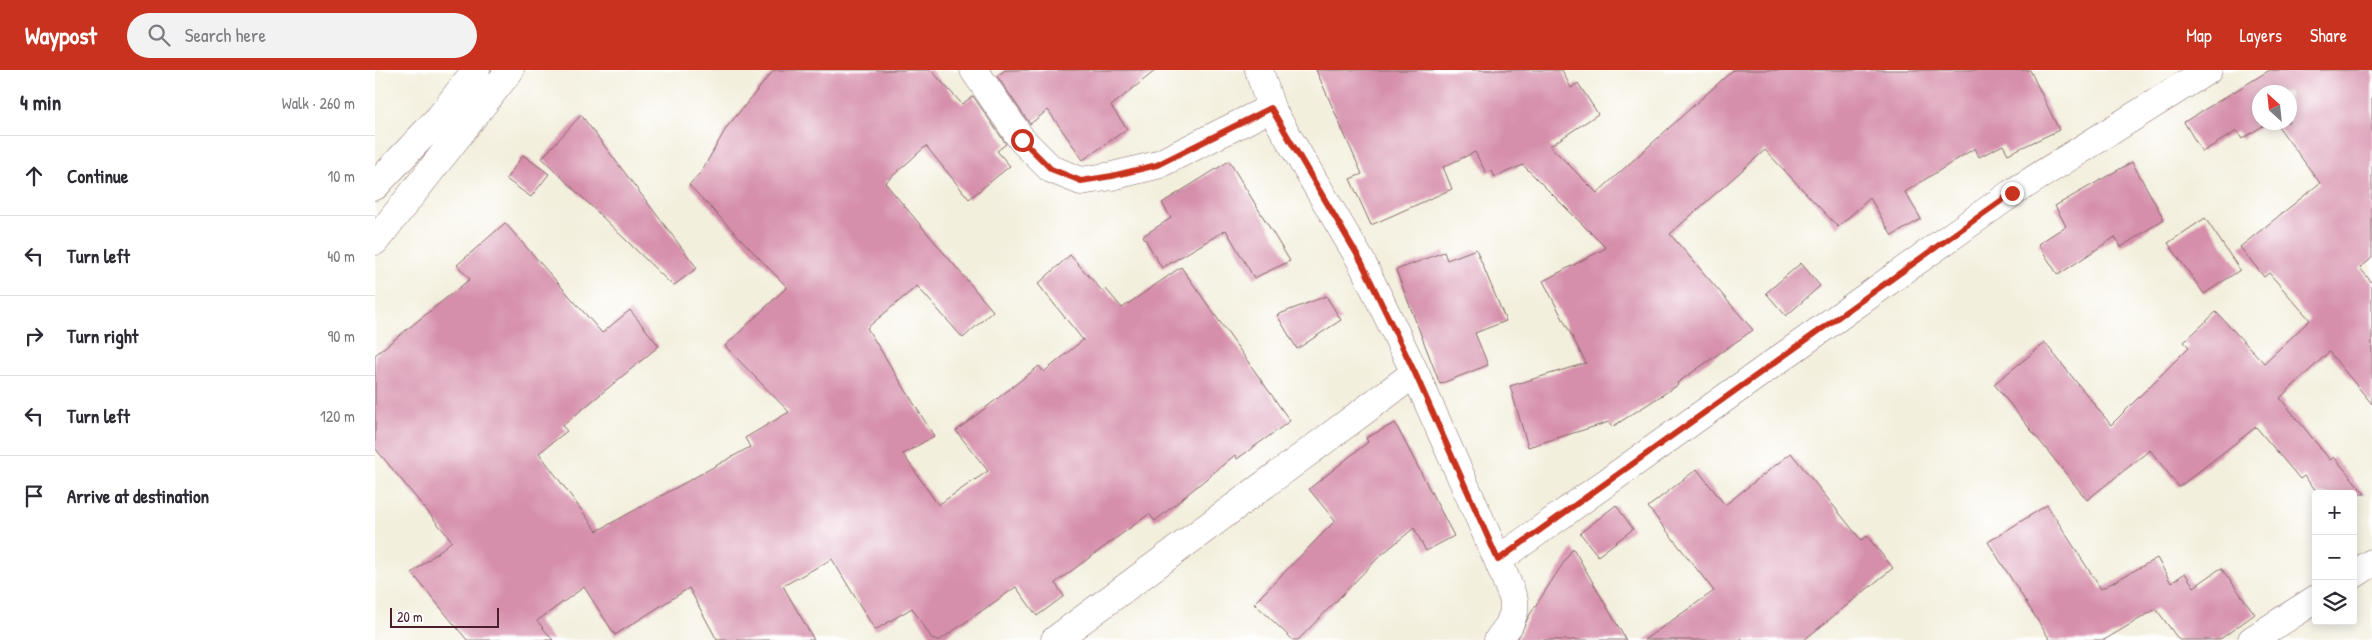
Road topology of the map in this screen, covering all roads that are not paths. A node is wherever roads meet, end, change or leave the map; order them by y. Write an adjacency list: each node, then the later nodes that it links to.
1 (476, 70): 7 (street)
2 (509, 70): 8 (street)
3 (974, 70): 6 (street)
4 (1259, 70): 6 (street)
5 (2208, 70): 10 (street)
6 (1271, 108): 9 (street)
7 (375, 186)
8 (375, 241)
9 (1415, 373): 10 (street); 14 (street)
10 (1498, 560): 15 (street)
11 (2372, 563): 12 (street)
12 (2357, 572)
13 (2312, 602): 16 (street)
14 (1055, 640)
15 (1498, 640)
16 (2252, 640)

